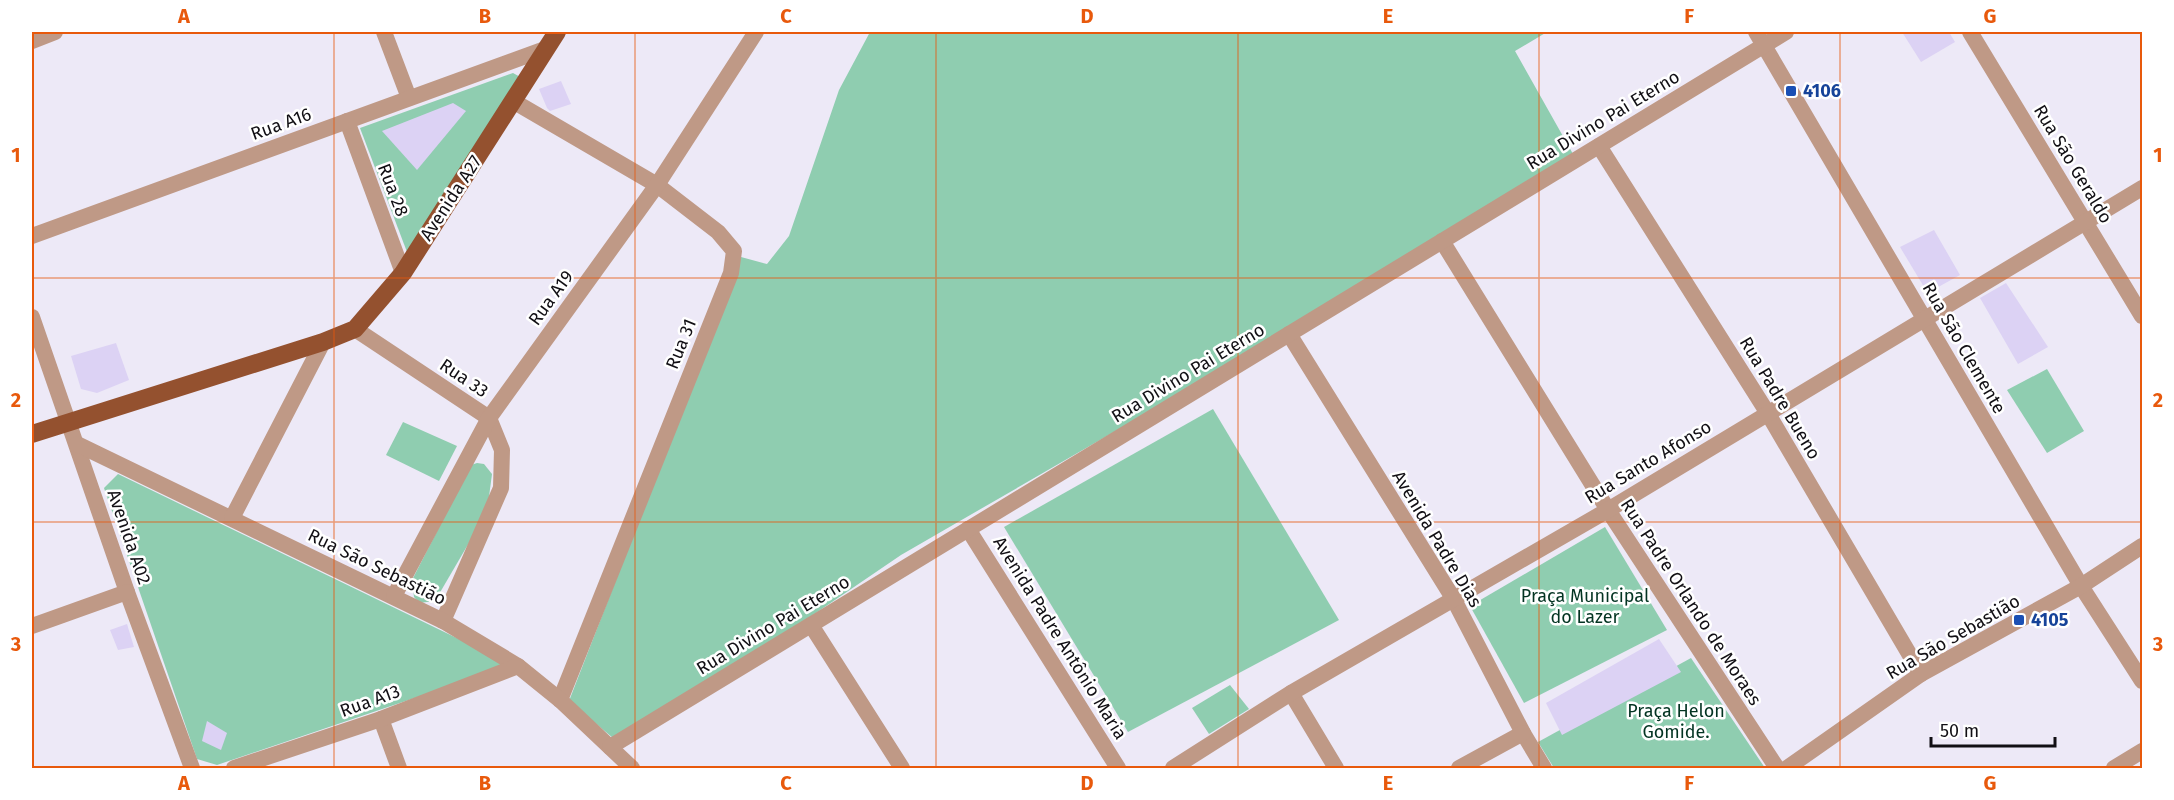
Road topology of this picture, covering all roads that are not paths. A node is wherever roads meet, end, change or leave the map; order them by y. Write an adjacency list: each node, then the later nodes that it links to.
1 (55, 32): 8 (street)
2 (384, 32): 10 (street)
3 (557, 32): 9 (main road, Avenida A27)
4 (756, 32): 14 (street, Rua A19)
5 (1786, 32): 7 (street, Rua Divino Pai Eterno)
6 (1970, 32): 16 (street, Rua São Geraldo)
7 (1760, 38): 13 (street, Rua Divino Pai Eterno); 22 (street, Rua São Clemente)
8 (32, 41)
9 (545, 50): 10 (street, Rua A16); 11 (main road, Avenida A27)
10 (409, 98): 12 (street, Rua A16)
11 (513, 101): 14 (street, Rua 31); 19 (main road, Avenida A27)
12 (346, 121): 17 (street, Rua A16); 19 (street, Rua 28)
13 (1599, 146): 18 (street, Rua Divino Pai Eterno); 26 (street, Rua Padre Bueno)
14 (657, 185): 27 (street, Rua A19); 46 (street, Rua 31)
15 (2142, 188): 16 (street, Rua Santo Afonso)
16 (2086, 223): 20 (street, Rua São Geraldo); 22 (street, Rua Santo Afonso)
17 (32, 236)
18 (1442, 242): 24 (street, Rua Divino Pai Eterno); 31 (street, Rua Padre Orlando de Moraes)
19 (403, 273): 23 (main road, Avenida A27)
20 (2142, 316)
21 (32, 317): 28 (street, Avenida A02)
22 (1924, 318): 26 (street, Rua Santo Afonso); 35 (street, Rua São Clemente)
23 (355, 329): 25 (main road, Avenida A27); 27 (street, Rua 33)
24 (1289, 334): 33 (street, Rua Divino Pai Eterno); 38 (street, Avenida Padre Dias)
25 (323, 342): 28 (main road, Avenida A27); 32 (street)
26 (1767, 412): 31 (street, Rua Santo Afonso); 43 (street, Rua Padre Bueno)
27 (489, 418): 37 (street, Rua A19); 39 (street, Rua 33)
28 (69, 422): 29 (main road, Avenida A27); 30 (street, Avenida A02)
29 (32, 434)
30 (77, 444): 32 (street, Rua São Sebastião); 36 (street, Avenida A02)
31 (1608, 510): 38 (street, Rua Santo Afonso); 61 (street, Rua Padre Orlando de Moraes)
32 (232, 518): 37 (street, Rua São Sebastião)
33 (968, 529): 40 (street, Rua Divino Pai Eterno); 56 (street, Avenida Padre Antônio Maria)
34 (2142, 546): 35 (street, Rua São Sebastião)
35 (2081, 586): 43 (street, Rua São Sebastião); 44 (street, Rua São Clemente)
36 (127, 592): 41 (street); 51 (street, Avenida A02)
37 (394, 596): 39 (street, Rua São Sebastião)
38 (1453, 598): 45 (street, Rua Santo Afonso); 48 (street, Avenida Padre Dias)
39 (443, 621): 42 (street, Rua São Sebastião)
40 (811, 625): 49 (street, Rua Divino Pai Eterno); 55 (street)
41 (32, 626)
42 (518, 666): 46 (street, Rua São Sebastião); 47 (street, Rua A13)
43 (1921, 674): 62 (street, Rua São Sebastião)
44 (2142, 681)
45 (1291, 693): 57 (street, Rua Santo Afonso); 58 (street)
46 (560, 699): 49 (street, Rua São Sebastião)
47 (381, 718): 52 (street, Rua A13); 53 (street)
48 (1523, 733): 59 (street); 60 (street, Avenida Padre Dias)
49 (610, 747): 54 (street, Rua São Sebastião)
50 (2142, 751): 63 (street)
51 (192, 768)
52 (234, 768)
53 (399, 768)
54 (632, 768)
55 (902, 768)
56 (1118, 768)
57 (1173, 768)
58 (1336, 768)
59 (1459, 768)
60 (1544, 768)
61 (1777, 768)
62 (1787, 768)
63 (2114, 768)

